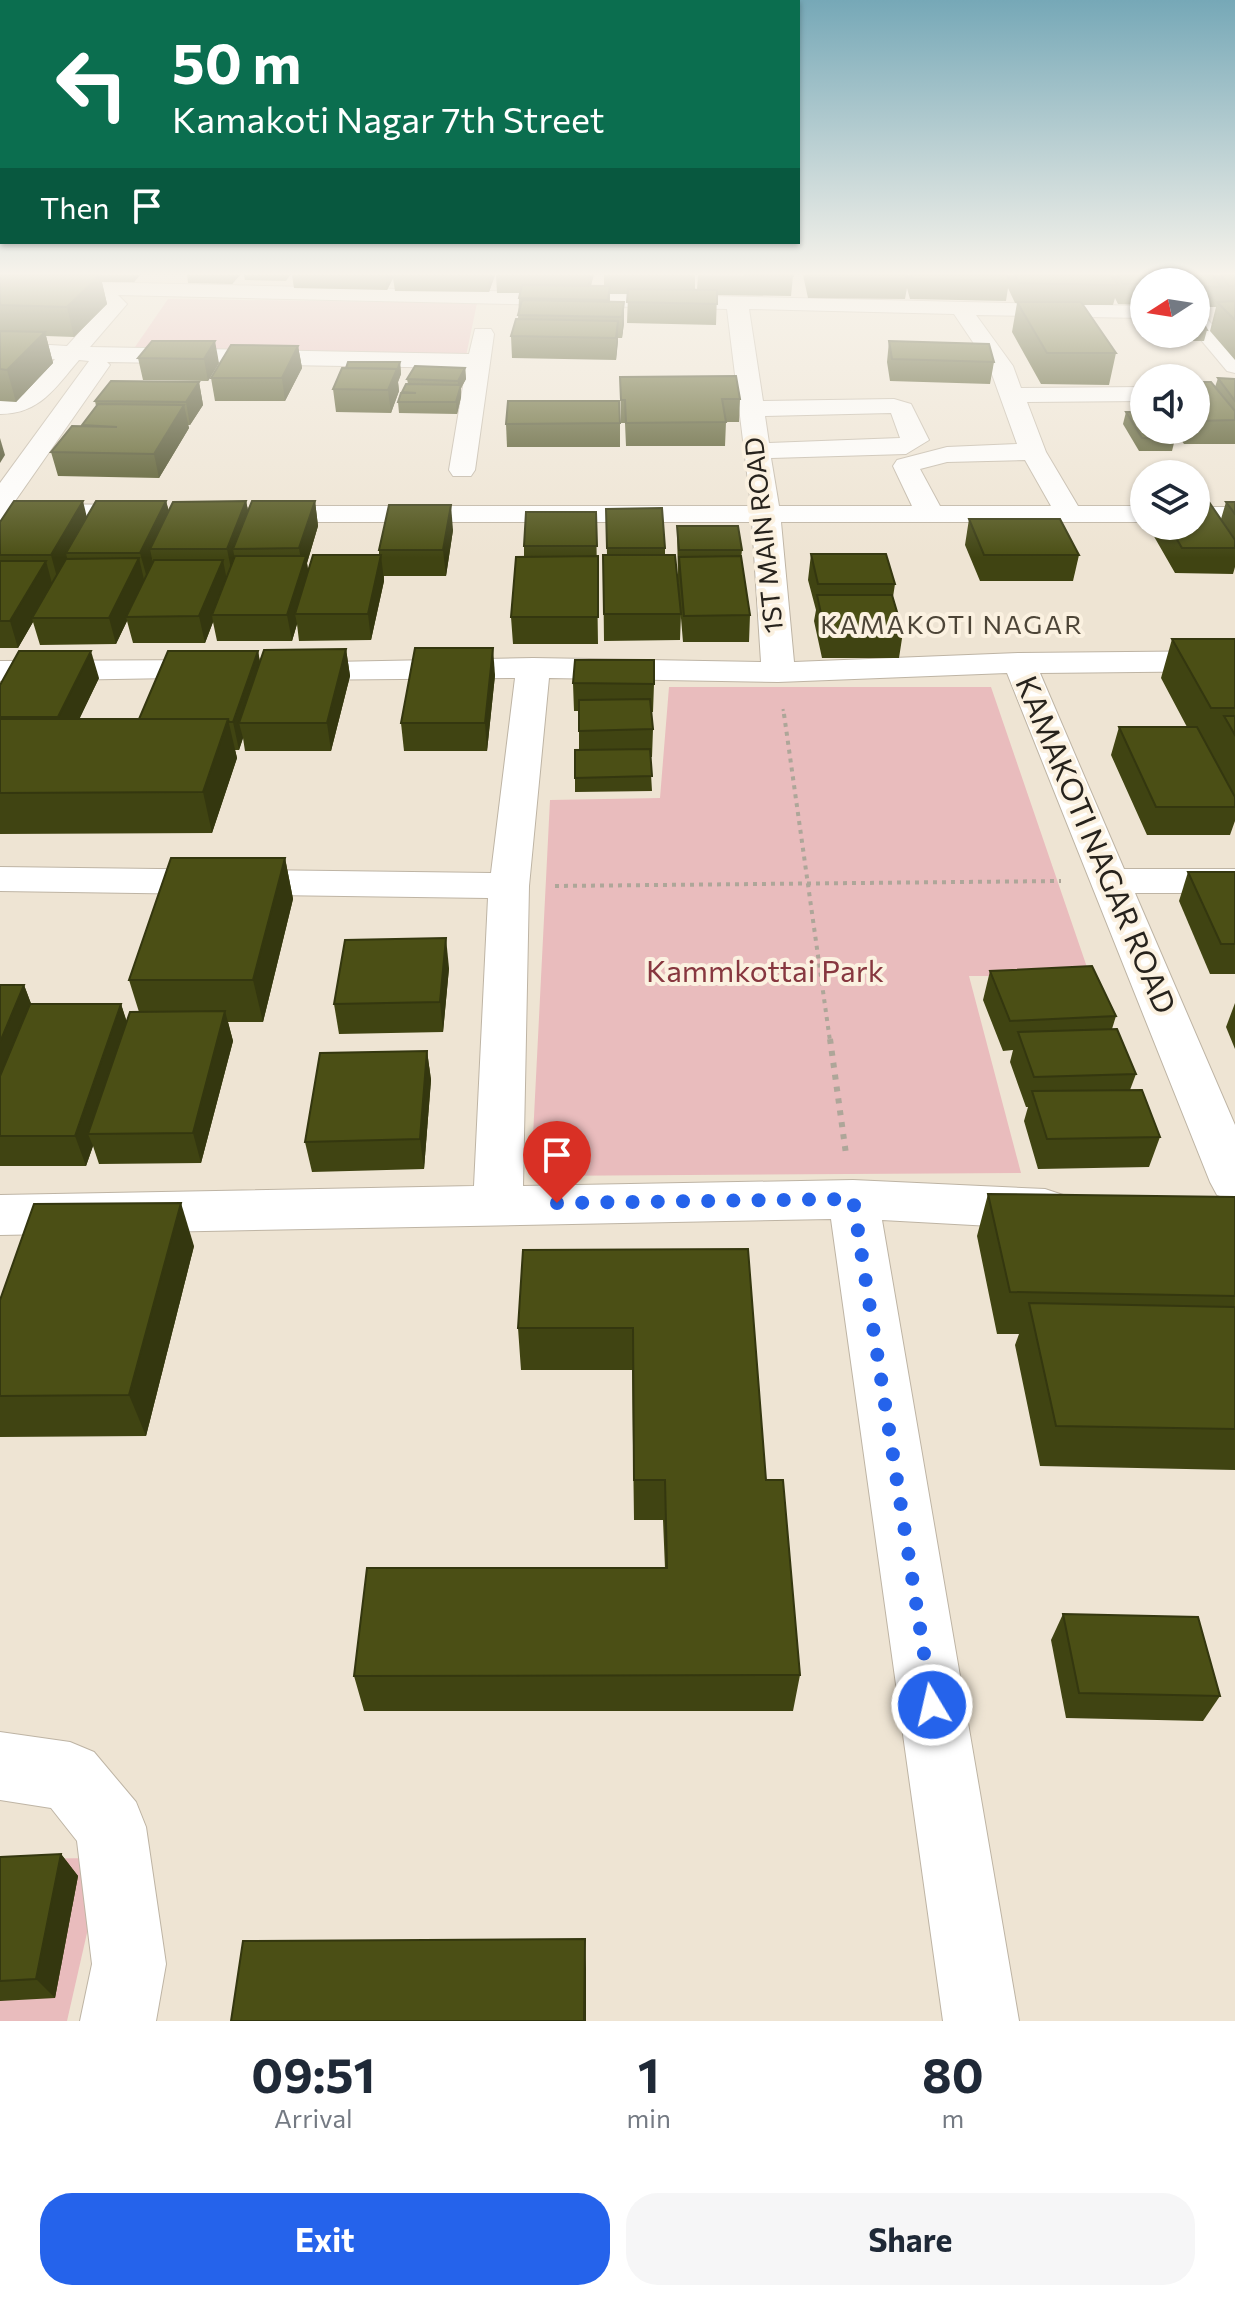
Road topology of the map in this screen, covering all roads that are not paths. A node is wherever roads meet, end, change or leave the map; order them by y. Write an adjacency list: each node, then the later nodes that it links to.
1 (59, 369): 8 (street)
2 (95, 369): 11 (street)
3 (475, 369): 16 (street)
4 (746, 369): 9 (street, 1ST MAIN ROAD)
5 (1002, 369): 7 (street)
6 (1130, 394): 7 (street)
7 (1012, 395): 15 (street)
8 (0, 407)
9 (751, 409): 14 (street, 1ST MAIN ROAD); 14 (street)
10 (0, 414): 11 (street)
11 (61, 415): 13 (street)
12 (12, 447): 13 (street)
13 (38, 447): 17 (street)
14 (757, 451): 24 (street, 1ST MAIN ROAD)
15 (1033, 452): 21 (street); 22 (street)
16 (462, 470)
17 (4, 490)
18 (0, 512): 19 (street)
19 (171, 513)
20 (233, 513): 24 (street)
21 (1069, 513): 22 (street); 23 (street)
22 (930, 514): 24 (street)
23 (1130, 514)
24 (766, 515): 31 (street, 1ST MAIN ROAD)
25 (1210, 515): 26 (street)
26 (1235, 515)
27 (1235, 661): 28 (street, KAMAKOTI NAGAR ROAD)
28 (1019, 663): 31 (street); 33 (street, KAMAKOTI NAGAR ROAD)
29 (533, 668): 30 (street); 31 (street); 35 (street)
30 (0, 671)
31 (778, 672)
32 (0, 879): 35 (street)
33 (1110, 881): 34 (street); 38 (street, KAMAKOTI NAGAR ROAD)
34 (1235, 881)
35 (509, 886): 37 (street)
36 (853, 1199): 37 (street); 39 (street); 43 (street)
37 (498, 1204): 40 (street)
38 (1224, 1206)
39 (1092, 1211)
40 (0, 1215)
41 (0, 1766): 42 (street)
42 (118, 2021)
43 (981, 2021)

